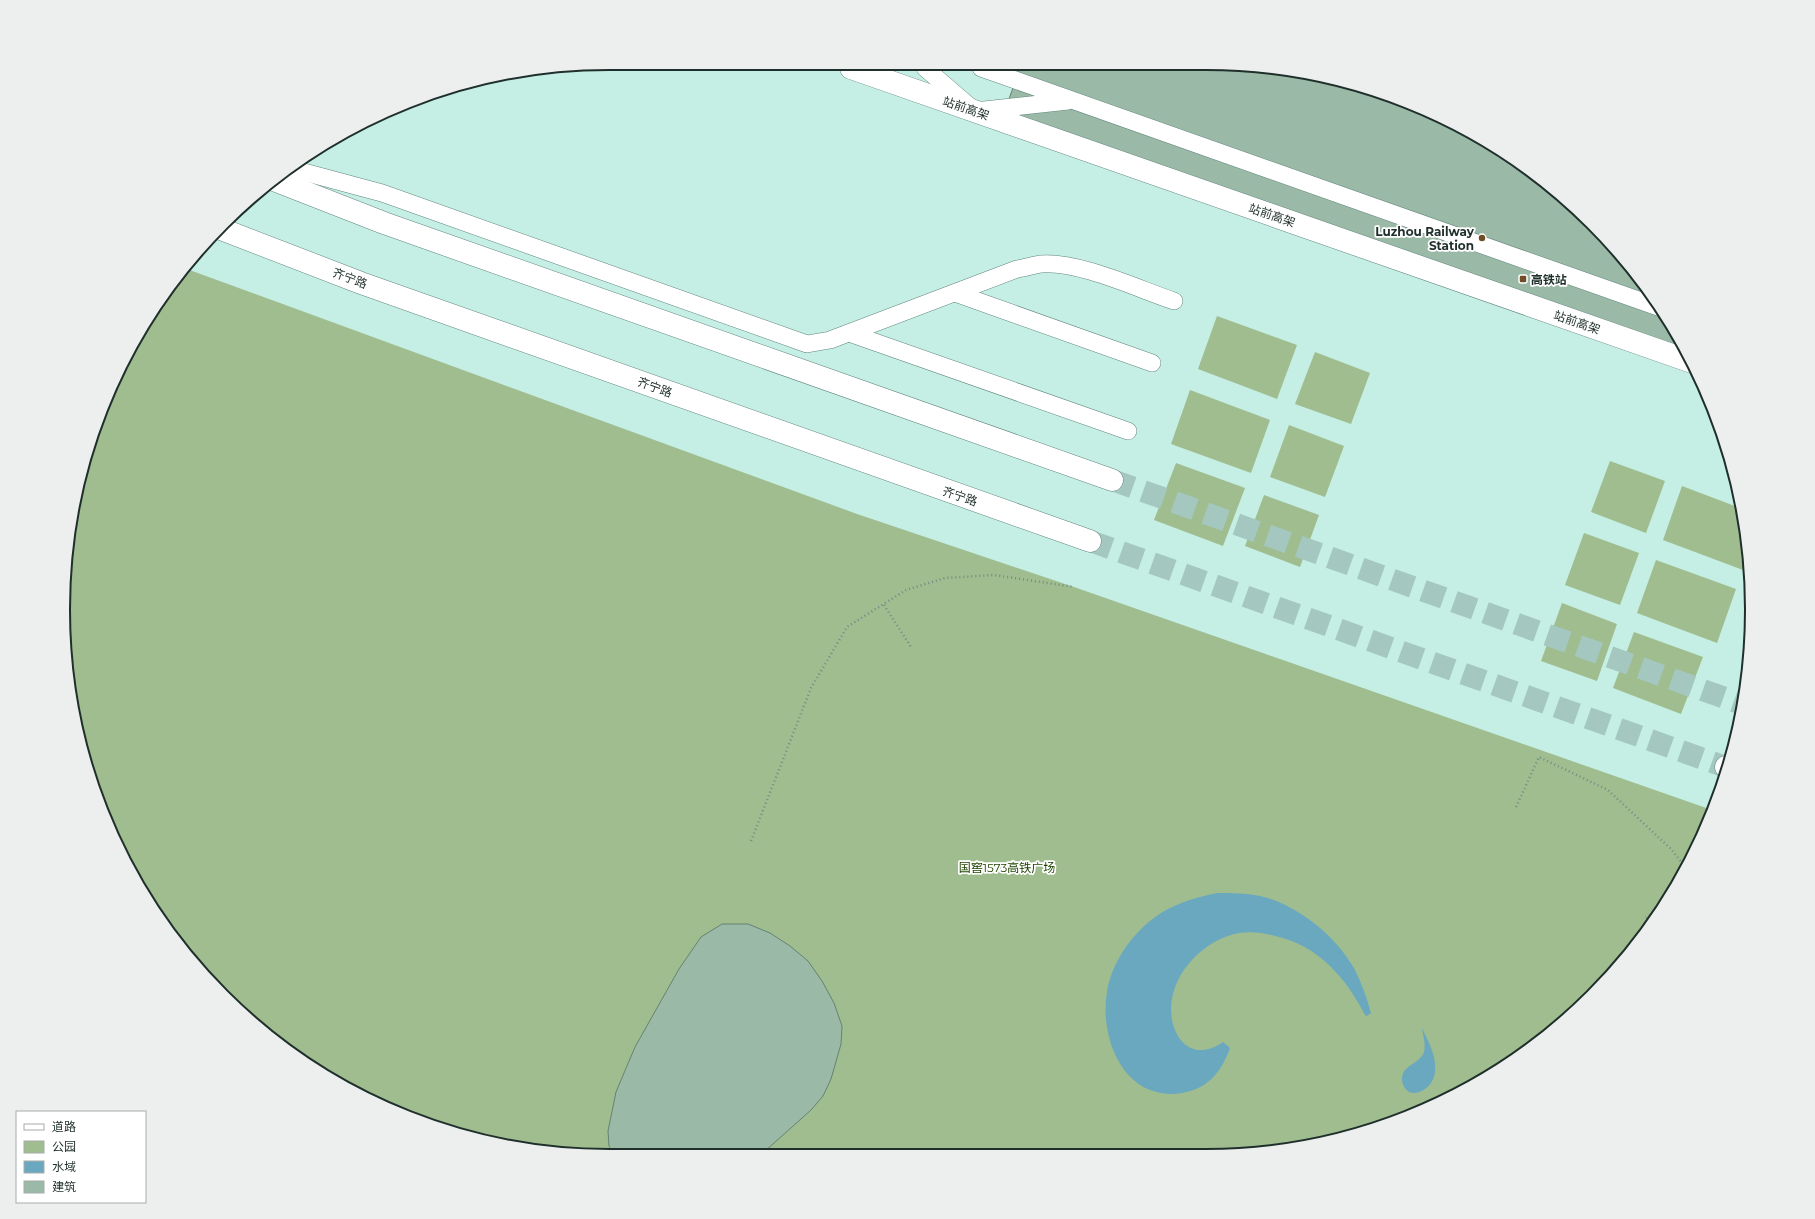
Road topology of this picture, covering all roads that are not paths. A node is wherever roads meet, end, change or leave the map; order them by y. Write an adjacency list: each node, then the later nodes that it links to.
1 (857, 70): 5 (street, 站前高架)
2 (928, 70): 5 (lane)
3 (987, 70): 4 (lane)
4 (1074, 101): 5 (lane); 11 (lane)
5 (975, 111): 13 (street, 站前高架)
6 (297, 170): 12 (lane)
7 (280, 182): 16 (street)
8 (226, 230): 17 (street, 齐宁路)
9 (955, 293): 10 (lane); 12 (lane); 14 (lane)
10 (1174, 301)
11 (1650, 304)
12 (849, 333): 15 (lane)
13 (1683, 359)
14 (1152, 363)
15 (1128, 431)
16 (1112, 480)
17 (1090, 541)

